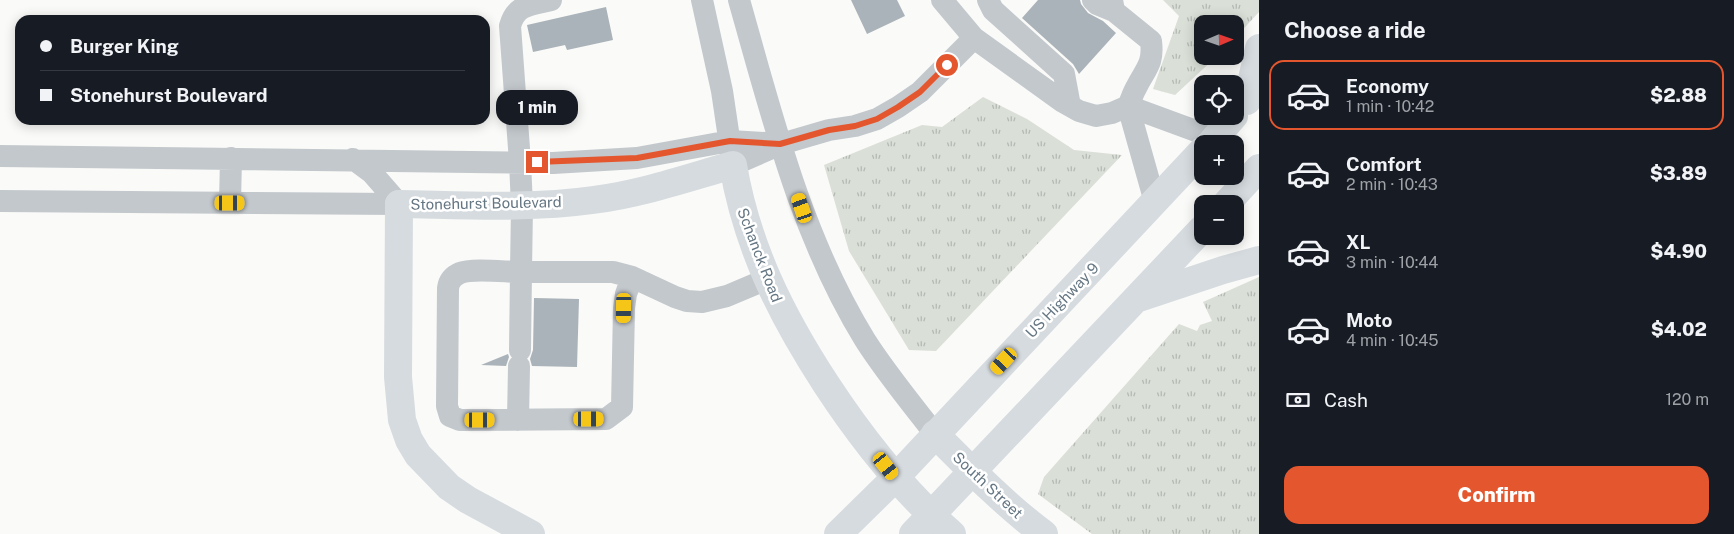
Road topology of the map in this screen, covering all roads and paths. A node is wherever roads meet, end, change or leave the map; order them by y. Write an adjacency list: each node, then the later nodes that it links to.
1 (551, 0): 22 (street)
2 (702, 0): 17 (street, Schanck Road)
3 (740, 0): 16 (street)
4 (942, 0): 8 (street)
5 (988, 0): 10 (street)
6 (1093, 0): 7 (street)
7 (1113, 5): 11 (street)
8 (974, 38): 10 (street); 16 (street, Stonehurst Boulevard)
9 (1259, 48): 12 (main road)
10 (1070, 106): 11 (street)
11 (1128, 106): 15 (street); 26 (street)
12 (1244, 106)
13 (1226, 125): 14 (main road, US Highway 9)
14 (1217, 135)
15 (1194, 137)
16 (780, 144): 17 (street, Stonehurst Boulevard); 37 (street)
17 (732, 153): 22 (street, Stonehurst Boulevard); 29 (main road, Stonehurst Boulevard); 34 (main road, Schanck Road)
18 (0, 156): 19 (street, Stonehurst Boulevard)
19 (231, 158): 20 (street, Stonehurst Boulevard); 27 (street)
20 (353, 159): 22 (street, Stonehurst Boulevard); 28 (street)
21 (1194, 160): 26 (main road, US Highway 9)
22 (520, 162): 29 (street)
23 (1259, 168): 24 (main road)
24 (1234, 195)
25 (0, 201): 27 (street, Stonehurst Boulevard)
26 (1155, 202): 37 (main road, US Highway 9)
27 (230, 203): 28 (street, Stonehurst Boulevard)
28 (399, 204): 29 (main road, Stonehurst Boulevard); 41 (main road)
29 (522, 206): 32 (street)
30 (1194, 238): 35 (main road)
31 (1259, 260): 35 (main road)
32 (521, 272): 33 (street); 36 (street); 36 (street)
33 (632, 277): 34 (street); 36 (street)
34 (767, 280): 39 (main road, Schanck Road)
35 (1138, 298): 38 (main road)
36 (518, 420)
37 (935, 434): 38 (main road, South Street); 39 (main road, US Highway 9)
38 (973, 472): 40 (main road); 44 (main road, South Street)
39 (895, 478): 40 (main road); 42 (main road, US Highway 9)
40 (922, 525): 43 (main road)
41 (531, 534)
42 (838, 534)
43 (952, 534)
44 (1044, 534)

